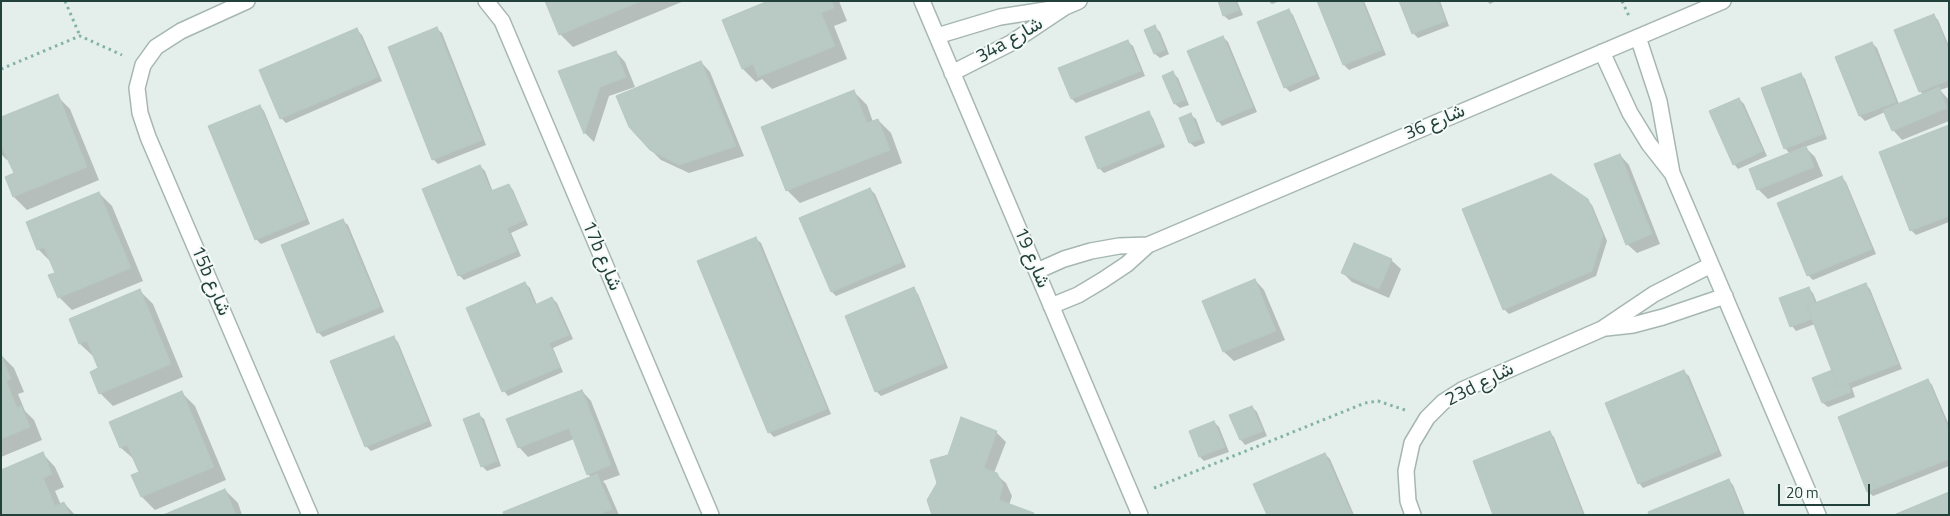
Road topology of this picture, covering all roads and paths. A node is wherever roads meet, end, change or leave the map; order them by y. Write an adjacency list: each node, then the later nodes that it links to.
1 (65, 1): 9 (path)
2 (247, 1): 13 (street, 15b شارع)
3 (486, 1): 8 (street, 17b شارع)
4 (498, 1): 8 (street)
5 (922, 1): 10 (street, شارع 19)
6 (1723, 1): 11 (street, شارع 36)
7 (1072, 4): 10 (street, 34a شارع); 15 (street, 34a شارع)
8 (502, 21): 26 (street, 17b شارع)
9 (80, 36): 13 (path); 14 (path)
10 (937, 36): 15 (street, شارع 19)
11 (1638, 37): 12 (street, شارع 36); 16 (street)
12 (1602, 52): 16 (street); 17 (street, شارع 36)
13 (143, 65): 25 (street, 15b شارع)
14 (1, 69)
15 (952, 73): 19 (street, شارع 19)
16 (1672, 173): 18 (street)
17 (1148, 245): 19 (street, شارع 36); 21 (street, شارع 36)
18 (1711, 265): 20 (street); 22 (street, 23d شارع)
19 (1037, 271): 21 (street, شارع 19)
20 (1725, 296): 22 (street, 23d شارع); 29 (street)
21 (1051, 306): 24 (street, شارع 19)
22 (1602, 329): 23 (street, 23d شارع)
23 (1427, 418): 24 (path); 28 (street, 23d شارع)
24 (1132, 497): 27 (street, شارع 19)
25 (310, 515)
26 (711, 515)
27 (1140, 515)
28 (1413, 515)
29 (1818, 515)

